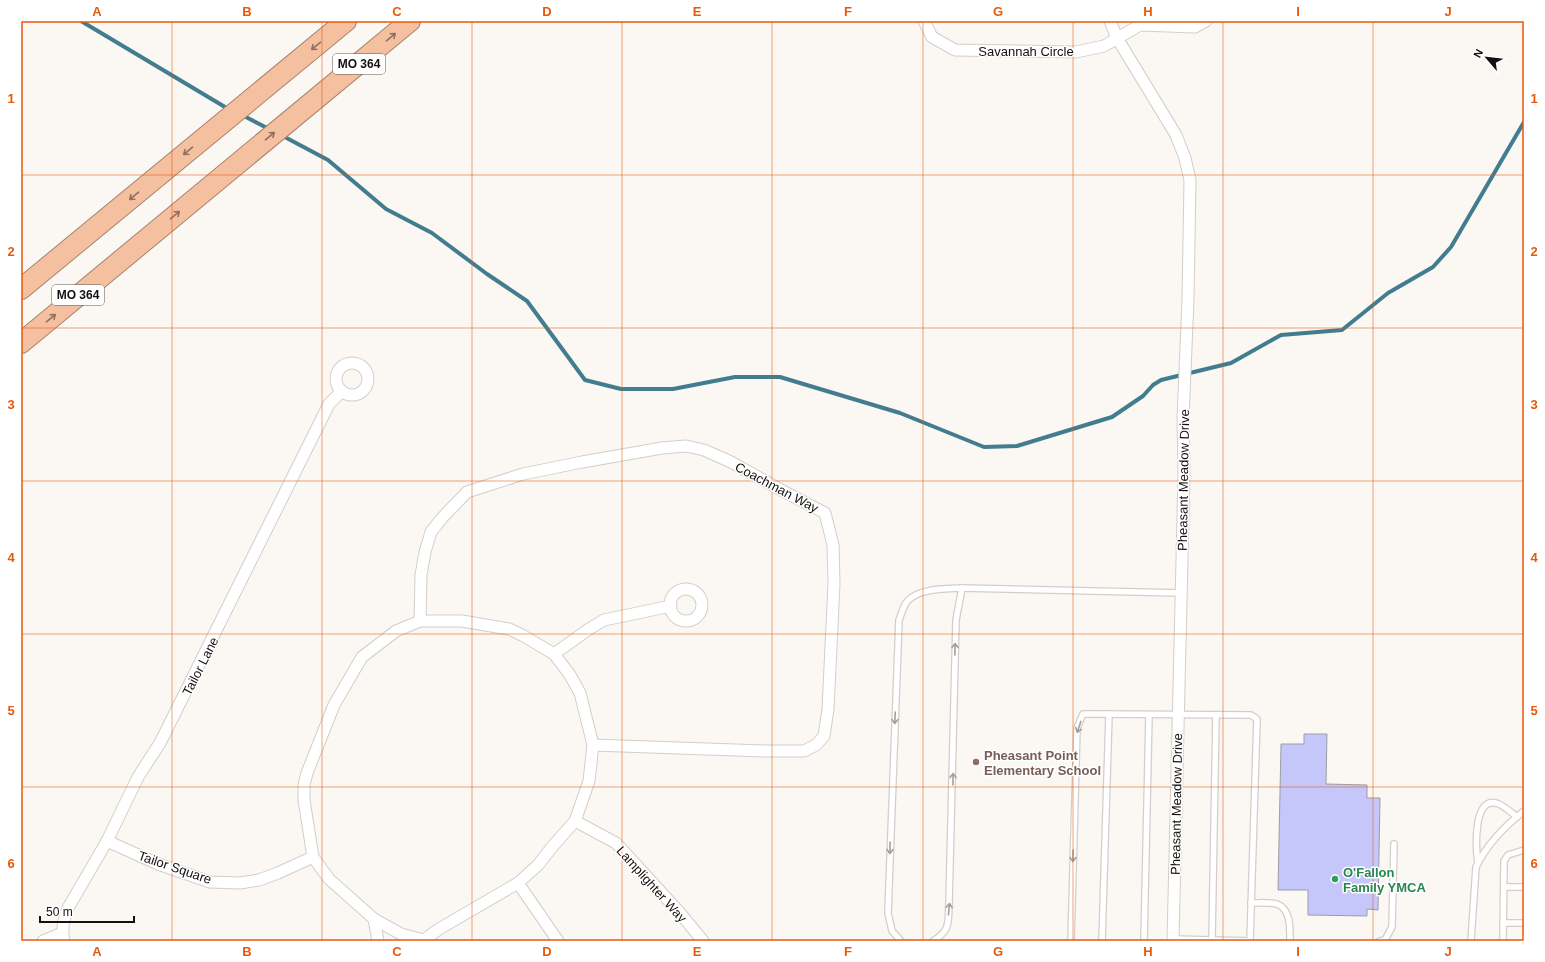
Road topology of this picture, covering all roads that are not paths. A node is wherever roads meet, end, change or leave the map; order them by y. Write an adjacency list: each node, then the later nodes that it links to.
1 (346, 21): 7 (highway, MO 364, one-way to 7)
2 (410, 21): 10 (highway, MO 364, one-way to 2)
3 (924, 21): 6 (street, Savannah Circle)
4 (1110, 21): 6 (street, Pheasant Meadow Drive)
5 (1206, 21): 6 (street, Savannah Circle)
6 (1116, 38): 13 (street, Pheasant Meadow Drive)
7 (55, 261): 8 (highway); 9 (highway, MO 364)
8 (21, 281)
9 (21, 289)
10 (21, 342)
11 (342, 391): 25 (street, Tailor Lane)
12 (962, 588): 13 (lane); 45 (lane, one-way to 45); 46 (lane, one-way to 12)
13 (1181, 593): 18 (street, Pheasant Meadow Drive)
14 (670, 606): 16 (street)
15 (420, 620): 16 (street); 21 (street, Coachman Way); 28 (street)
16 (554, 654): 21 (street)
17 (1109, 714): 20 (lane); 47 (lane, one-way to 47); 48 (lane)
18 (1178, 714): 19 (lane); 20 (lane); 39 (street, Pheasant Meadow Drive)
19 (1216, 714): 33 (lane); 40 (lane)
20 (1149, 715): 49 (lane)
21 (593, 745): 24 (street)
22 (1524, 811): 23 (lane)
23 (1517, 817): 29 (lane); 29 (lane)
24 (575, 821): 30 (street); 44 (street, Lamplighter Way)
25 (107, 841): 28 (street, Tailor Square); 37 (street, Tailor Lane)
26 (1394, 844): 52 (lane)
27 (1524, 850): 31 (lane)
28 (313, 857): 34 (street)
29 (1478, 863): 53 (lane)
30 (518, 883): 38 (street); 43 (street)
31 (1504, 887): 32 (lane); 35 (lane)
32 (1524, 887)
33 (1251, 903): 50 (lane); 51 (lane)
34 (374, 919): 38 (street); 42 (street)
35 (1504, 923): 36 (lane); 54 (lane)
36 (1524, 923)
37 (63, 937): 41 (street)
38 (423, 940)
39 (1173, 940): 40 (lane)
40 (1212, 940): 50 (lane)
41 (43, 941)
42 (378, 941)
43 (558, 941)
44 (703, 941)
45 (901, 941)
46 (933, 941)
47 (1072, 941)
48 (1102, 941)
49 (1144, 941)
50 (1250, 941)
51 (1290, 941)
52 (1380, 941)
53 (1471, 941)
54 (1503, 941)

